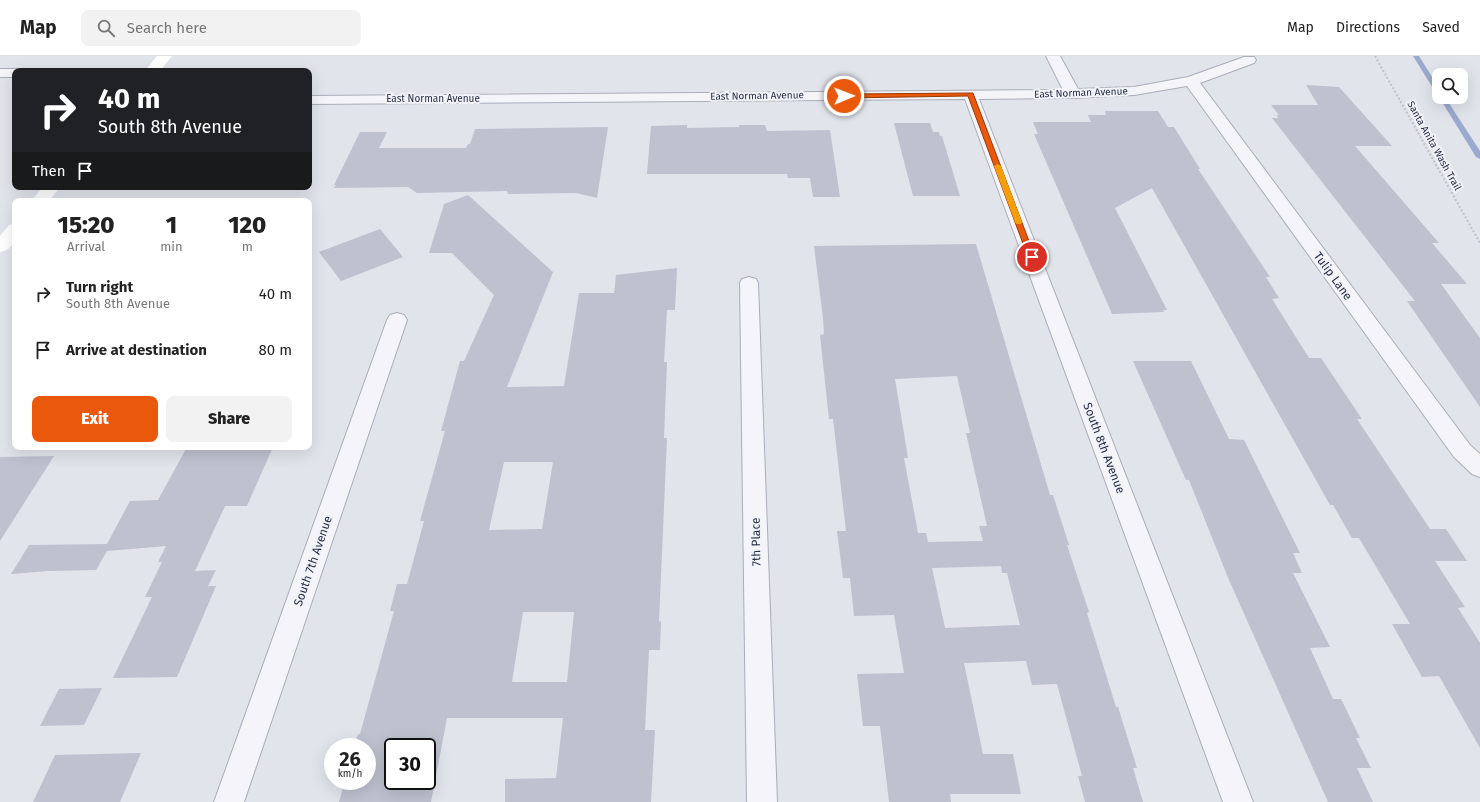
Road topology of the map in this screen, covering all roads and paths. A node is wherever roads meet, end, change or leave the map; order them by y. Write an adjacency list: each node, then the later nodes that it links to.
1 (165, 56): 5 (street)
2 (1053, 56): 10 (street)
3 (1374, 56): 15 (path, Santa Anita Wash Trail)
4 (1249, 60): 8 (street, East Norman Avenue)
5 (155, 68)
6 (0, 73): 7 (street)
7 (12, 73)
8 (1191, 81): 10 (street, East Norman Avenue); 19 (street, Tulip Lane)
9 (970, 94): 10 (street, East Norman Avenue); 11 (street, East Norman Avenue); 22 (street, South 8th Avenue)
10 (1073, 94)
11 (312, 100)
12 (49, 190): 13 (street)
13 (43, 198)
14 (12, 233): 16 (street)
15 (1480, 244)
16 (0, 247)
17 (749, 283): 21 (street, 7th Place)
18 (397, 320): 20 (street, South 7th Avenue)
19 (1480, 468)
20 (229, 802)
21 (762, 802)
22 (1238, 802)

